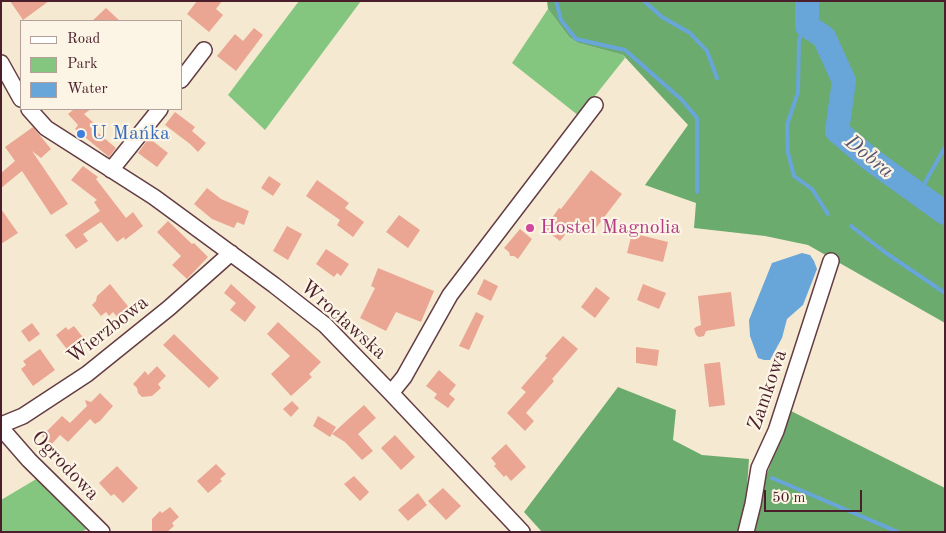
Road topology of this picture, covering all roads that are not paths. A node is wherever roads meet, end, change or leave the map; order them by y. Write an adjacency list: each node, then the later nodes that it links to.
1 (204, 50): 3 (street)
2 (1, 63): 4 (street)
3 (182, 79)
4 (20, 97)
5 (595, 105): 11 (street)
6 (30, 110): 8 (street, Wrocławska)
7 (159, 110): 8 (street)
8 (111, 170): 9 (street, Wrocławska)
9 (231, 253): 11 (street, Wrocławska); 12 (street, Wierzbowa)
10 (831, 261): 15 (street, Zamkowa)
11 (391, 393): 14 (street, Wrocławska)
12 (1, 427): 13 (street, Ogrodowa)
13 (99, 531)
14 (522, 532)
15 (746, 532)

